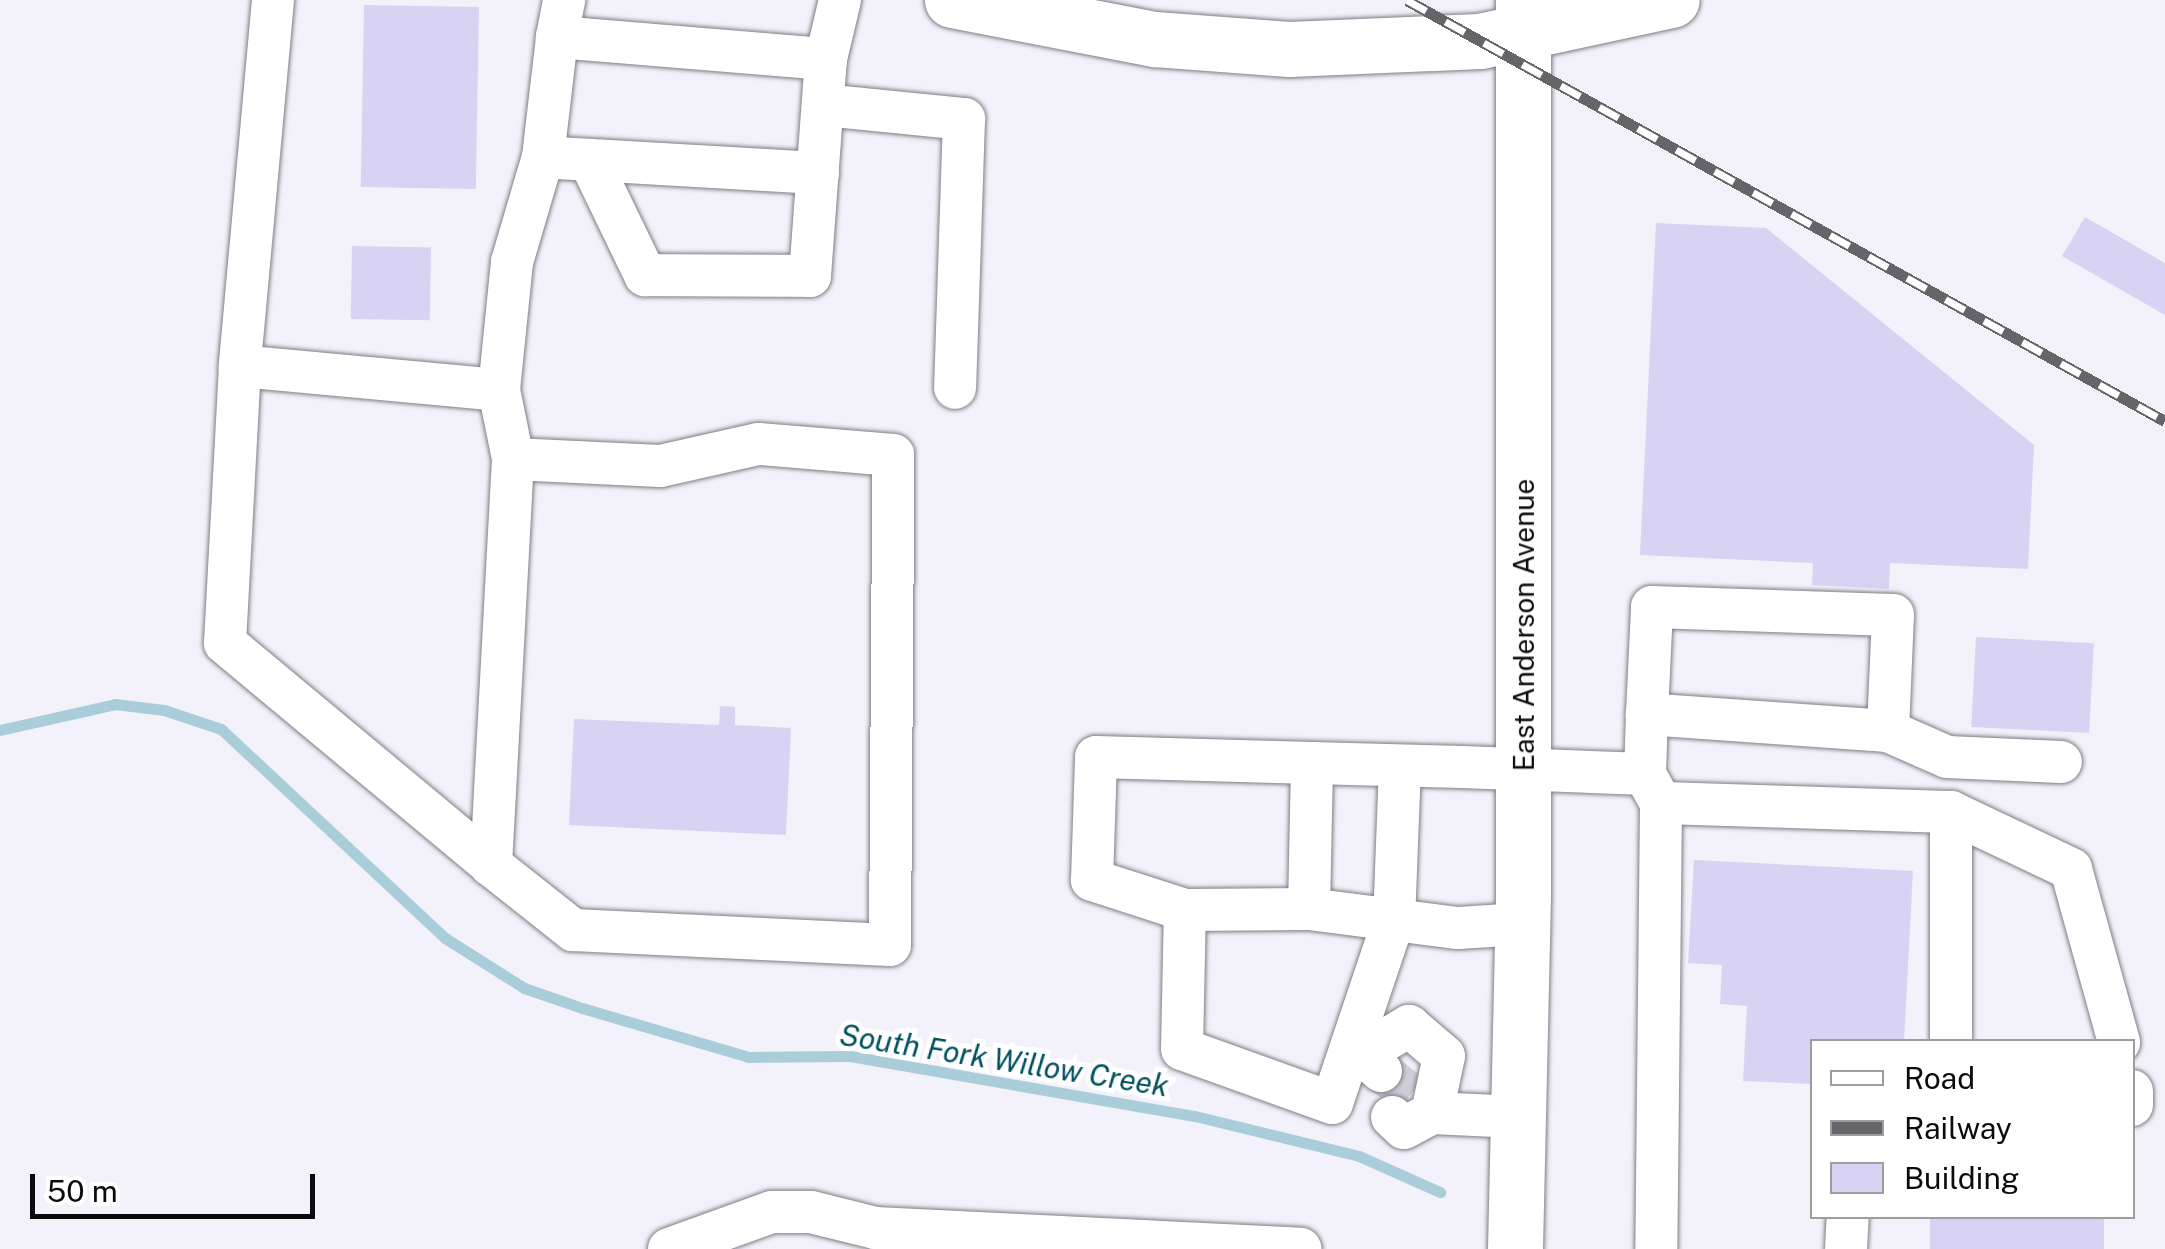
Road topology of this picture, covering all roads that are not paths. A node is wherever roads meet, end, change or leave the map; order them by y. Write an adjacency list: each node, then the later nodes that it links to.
1 (273, 0): 12 (lane)
2 (840, 0): 7 (lane)
3 (952, 0): 5 (main road)
4 (1672, 0): 5 (main road)
5 (1522, 15): 21 (main road, East Anderson Avenue)
6 (560, 18): 7 (lane); 9 (lane)
7 (826, 59): 8 (lane)
8 (823, 106): 11 (lane); 13 (lane)
9 (543, 157): 10 (lane); 14 (lane)
10 (590, 161): 11 (lane); 11 (lane)
11 (818, 173)
12 (240, 366): 14 (lane); 24 (lane)
13 (955, 388)
14 (499, 390): 15 (lane)
15 (512, 459): 24 (lane); 24 (lane)
16 (1648, 714): 17 (lane); 17 (lane); 22 (lane)
17 (1888, 731): 18 (lane)
18 (2061, 762)
19 (1312, 763): 20 (lane); 25 (lane); 26 (lane)
20 (1400, 766): 21 (lane); 27 (lane)
21 (1524, 770): 22 (lane); 28 (main road, East Anderson Avenue)
22 (1653, 789): 23 (lane); 37 (lane)
23 (1951, 812): 29 (lane); 30 (lane)
24 (491, 864)
25 (1309, 909): 26 (lane); 27 (lane)
26 (1186, 910): 31 (lane)
27 (1394, 919): 28 (lane); 31 (lane)
28 (1522, 924): 32 (main road, East Anderson Avenue)
29 (1951, 1039)
30 (2118, 1039)
31 (1385, 1084): 32 (lane)
32 (1518, 1117): 36 (main road, East Anderson Avenue)
33 (1848, 1219): 38 (lane)
34 (669, 1249): 35 (lane)
35 (1300, 1249)
36 (1515, 1249)
37 (1656, 1249)
38 (1846, 1249)

